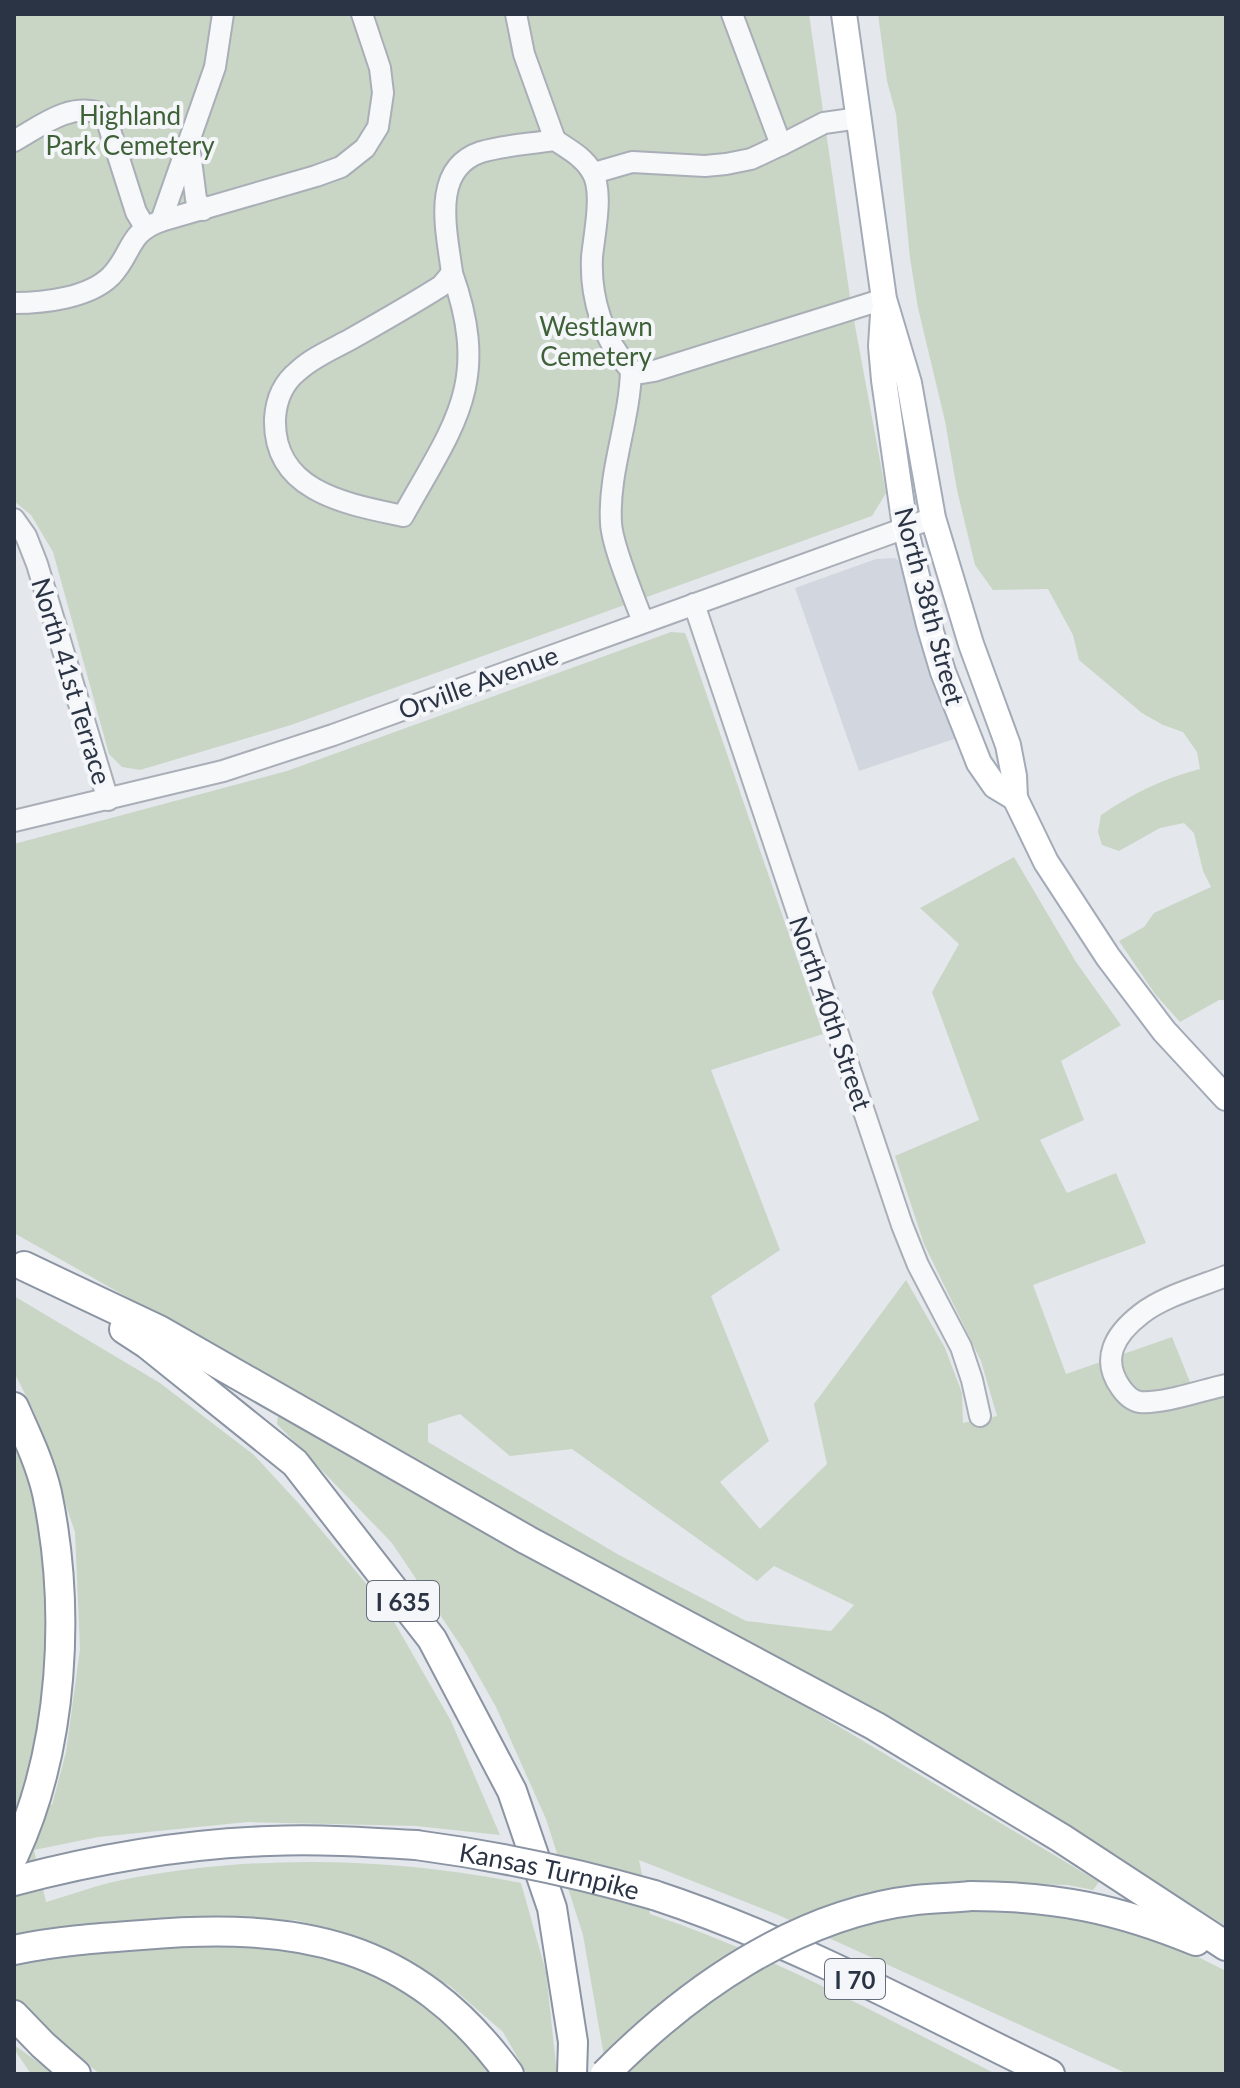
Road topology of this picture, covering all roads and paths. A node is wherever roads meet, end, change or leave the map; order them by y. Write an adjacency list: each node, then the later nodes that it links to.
1 (223, 14): 10 (street)
2 (362, 14): 12 (street)
3 (516, 14): 7 (street)
4 (732, 14): 9 (street)
5 (844, 14): 6 (main road, North 38th Street)
6 (859, 118): 9 (street); 15 (main road, North 38th Street)
7 (555, 140): 11 (street); 14 (street)
8 (14, 141): 13 (street)
9 (781, 145): 11 (street)
10 (189, 147): 12 (street); 13 (street)
11 (594, 173): 17 (street)
12 (203, 210): 13 (street)
13 (153, 224): 16 (street)
14 (452, 273): 14 (street)
15 (884, 299): 17 (street); 18 (main road, North 38th Street); 20 (main road, North 38th Street)
16 (14, 303)
17 (631, 370): 22 (street)
18 (933, 518): 20 (street, Orville Avenue); 23 (main road, North 38th Street)
19 (14, 519): 24 (street, North 41st Terrace)
20 (905, 527): 21 (street, Orville Avenue); 23 (main road, North 38th Street)
21 (694, 604): 22 (street, Orville Avenue); 31 (street, North 40th Street)
22 (643, 622): 24 (street, Orville Avenue)
23 (1015, 798): 26 (main road, North 38th Street)
24 (108, 800): 25 (street, Orville Avenue)
25 (14, 821)
26 (1226, 1098)
27 (19, 1264): 34 (highway); 40 (highway, I 635)
28 (1226, 1276): 29 (street)
29 (1226, 1385)
30 (14, 1407): 32 (highway)
31 (980, 1416)
32 (14, 1855)
33 (14, 1881): 42 (highway, Kansas Turnpike / I 70, bridge)
34 (1226, 1946)
35 (14, 1950): 39 (highway)
36 (1226, 1954): 41 (highway, bridge)
37 (14, 2015): 38 (highway)
38 (76, 2074)
39 (509, 2074)
40 (572, 2074)
41 (605, 2074)
42 (1050, 2074)

